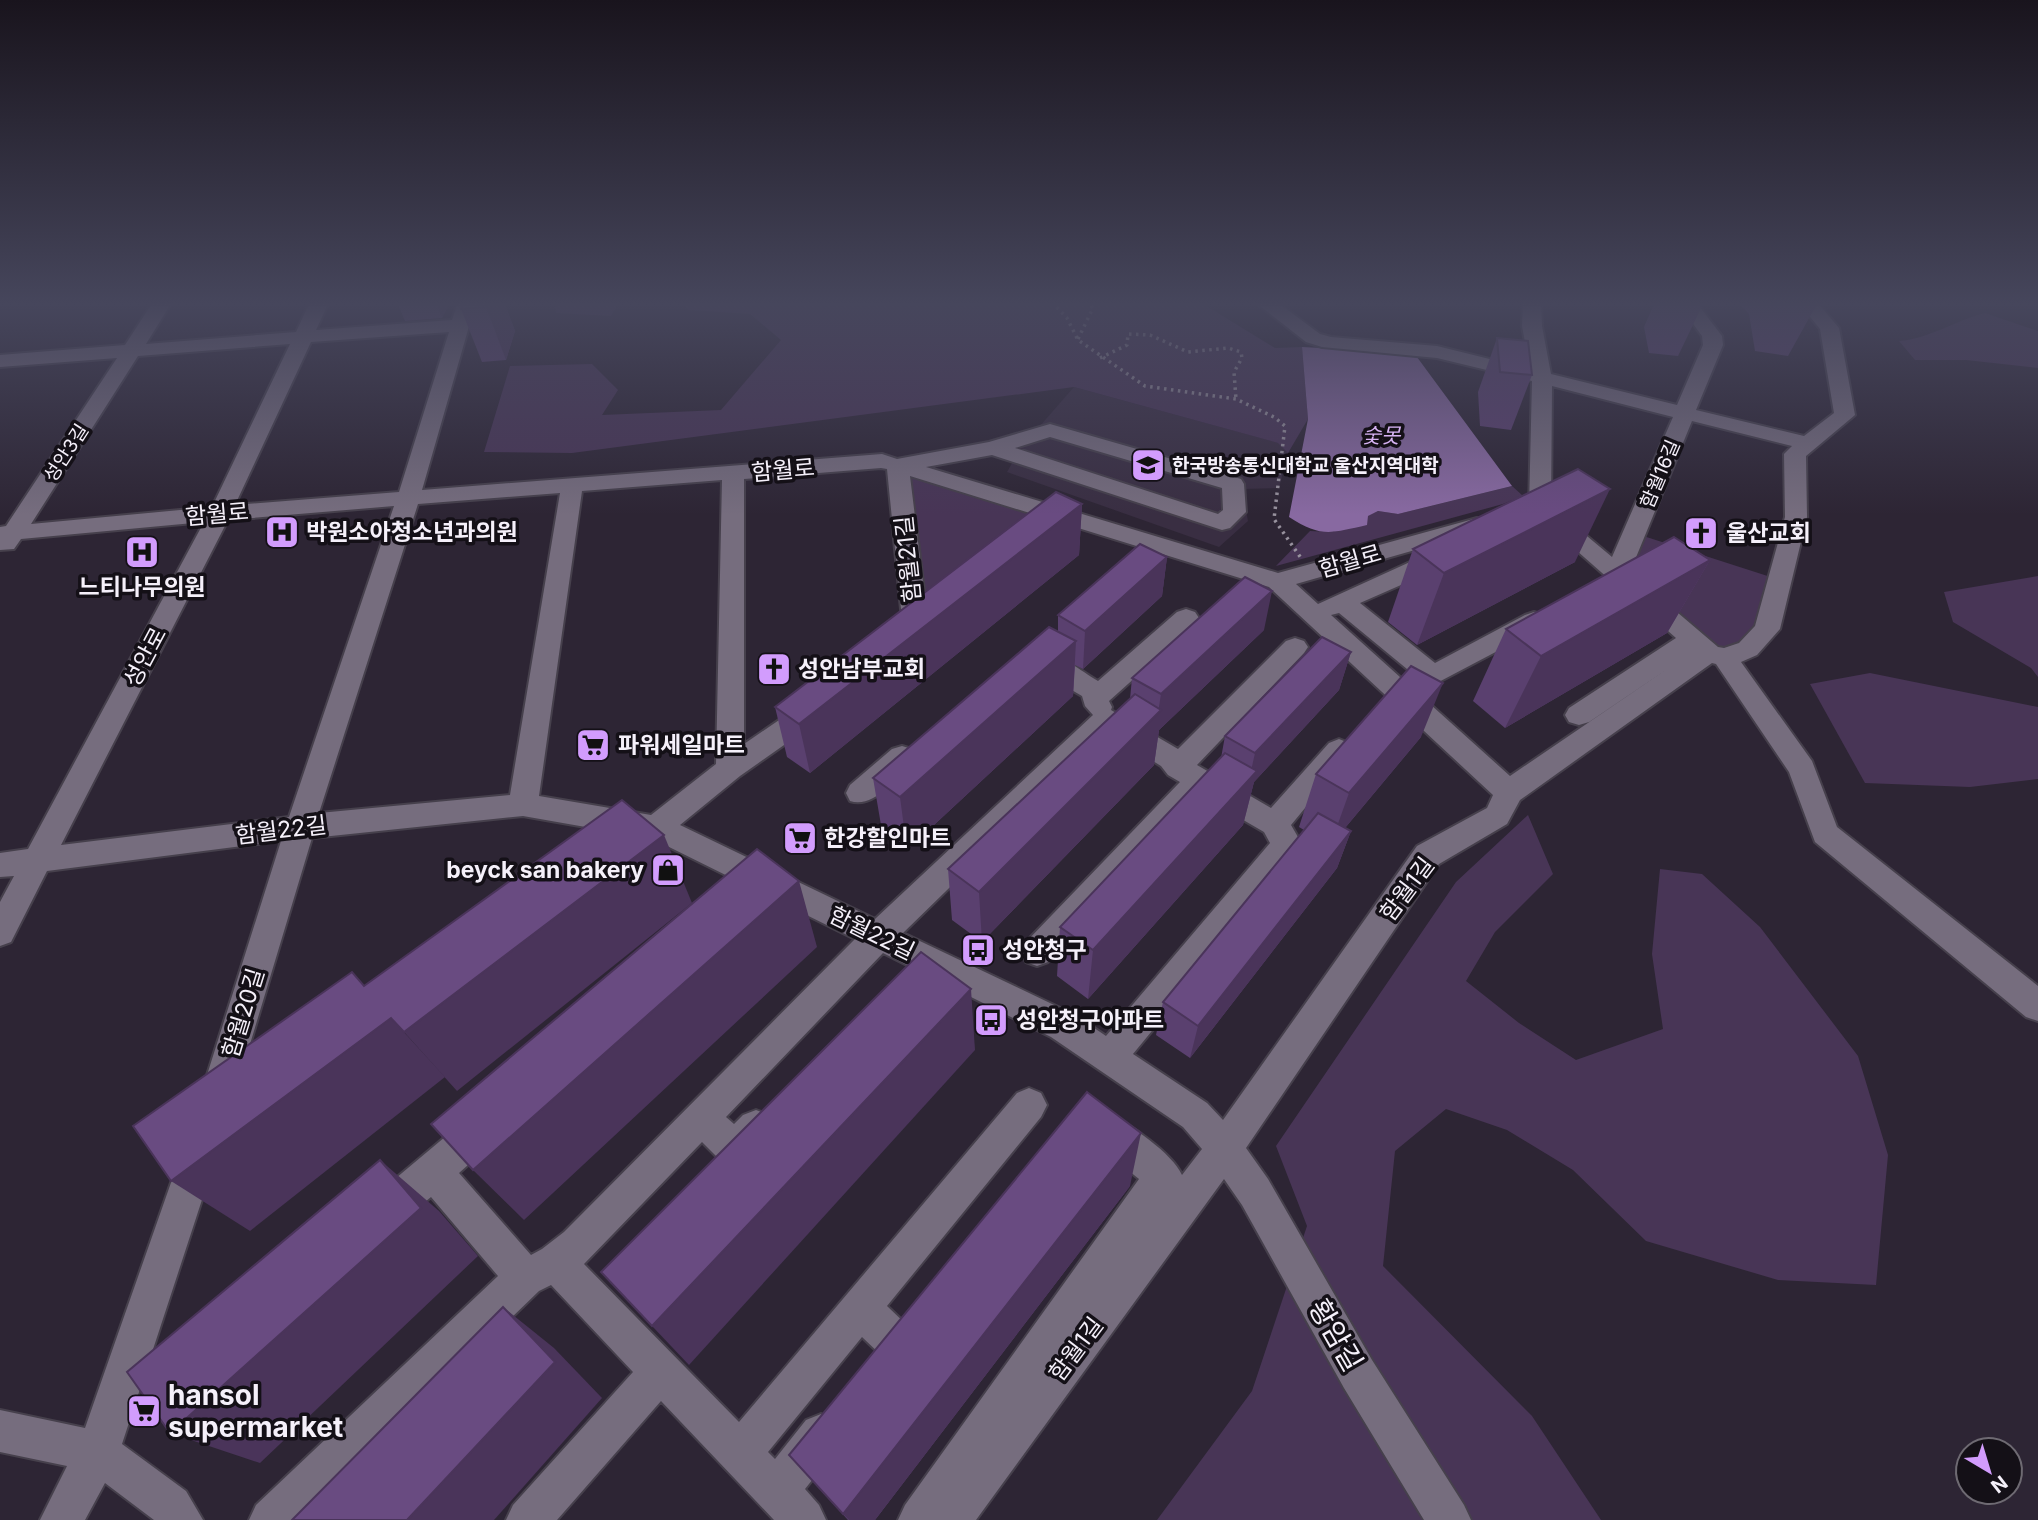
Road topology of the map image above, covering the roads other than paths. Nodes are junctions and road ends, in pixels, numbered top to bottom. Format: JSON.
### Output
{"nodes":[{"id":1,"x":118,"y":373,"type":"edge"},
{"id":2,"x":287,"y":373,"type":"edge"},
{"id":3,"x":445,"y":373,"type":"edge"},
{"id":4,"x":1525,"y":373,"type":"edge"},
{"id":5,"x":1541,"y":373,"type":"edge"},
{"id":6,"x":1702,"y":373,"type":"edge"},
{"id":7,"x":1837,"y":373,"type":"edge"},
{"id":8,"x":1542,"y":377,"type":"junction"},
{"id":9,"x":1686,"y":412,"type":"junction"},
{"id":10,"x":1805,"y":443,"type":"junction"},
{"id":11,"x":993,"y":448,"type":"junction"},
{"id":12,"x":898,"y":465,"type":"junction"},
{"id":13,"x":733,"y":474,"type":"junction"},
{"id":14,"x":572,"y":486,"type":"junction"},
{"id":15,"x":408,"y":499,"type":"junction"},
{"id":16,"x":1539,"y":508,"type":"junction"},
{"id":17,"x":220,"y":513,"type":"junction"},
{"id":18,"x":5,"y":540,"type":"edge"},
{"id":19,"x":1418,"y":568,"type":"dead end"},
{"id":20,"x":1618,"y":572,"type":"junction"},
{"id":21,"x":1278,"y":581,"type":"junction"},
{"id":22,"x":1342,"y":602,"type":"junction"},
{"id":23,"x":1552,"y":611,"type":"edge"},
{"id":24,"x":1314,"y":613,"type":"junction"},
{"id":25,"x":1186,"y":618,"type":"dead end"},
{"id":26,"x":1047,"y":634,"type":"edge"},
{"id":27,"x":1295,"y":647,"type":"dead end"},
{"id":28,"x":1709,"y":650,"type":"junction"},
{"id":29,"x":889,"y":658,"type":"edge"},
{"id":30,"x":832,"y":697,"type":"edge"},
{"id":31,"x":1103,"y":707,"type":"junction"},
{"id":32,"x":1579,"y":715,"type":"dead end"},
{"id":33,"x":1360,"y":727,"type":"edge"},
{"id":34,"x":923,"y":740,"type":"edge"},
{"id":35,"x":730,"y":768,"type":"junction"},
{"id":36,"x":1189,"y":773,"type":"junction"},
{"id":37,"x":1509,"y":792,"type":"junction"},
{"id":38,"x":860,"y":793,"type":"dead end"},
{"id":39,"x":523,"y":805,"type":"junction"},
{"id":40,"x":1274,"y":824,"type":"junction"},
{"id":41,"x":300,"y":827,"type":"junction"},
{"id":42,"x":658,"y":828,"type":"junction"},
{"id":43,"x":624,"y":851,"type":"edge"},
{"id":44,"x":39,"y":860,"type":"junction"},
{"id":45,"x":0,"y":865,"type":"edge"},
{"id":46,"x":0,"y":932,"type":"edge"},
{"id":47,"x":878,"y":936,"type":"junction"},
{"id":48,"x":1037,"y":952,"type":"dead end"},
{"id":49,"x":2038,"y":1006,"type":"edge"},
{"id":50,"x":1109,"y":1057,"type":"junction"},
{"id":51,"x":780,"y":1102,"type":"edge"},
{"id":52,"x":1029,"y":1105,"type":"dead end"},
{"id":53,"x":506,"y":1109,"type":"edge"},
{"id":54,"x":701,"y":1118,"type":"junction"},
{"id":55,"x":1072,"y":1121,"type":"edge"},
{"id":56,"x":1226,"y":1148,"type":"junction"},
{"id":57,"x":735,"y":1149,"type":"junction"},
{"id":58,"x":432,"y":1172,"type":"junction"},
{"id":59,"x":709,"y":1176,"type":"edge"},
{"id":60,"x":362,"y":1230,"type":"edge"},
{"id":61,"x":540,"y":1270,"type":"junction"},
{"id":62,"x":860,"y":1308,"type":"junction"},
{"id":63,"x":921,"y":1310,"type":"edge"},
{"id":64,"x":896,"y":1342,"type":"junction"},
{"id":65,"x":661,"y":1371,"type":"junction"},
{"id":66,"x":870,"y":1374,"type":"edge"},
{"id":67,"x":845,"y":1405,"type":"edge"},
{"id":68,"x":0,"y":1431,"type":"edge"},
{"id":69,"x":98,"y":1451,"type":"junction"},
{"id":70,"x":741,"y":1453,"type":"junction"},
{"id":71,"x":790,"y":1505,"type":"edge"},
{"id":72,"x":61,"y":1520,"type":"edge"},
{"id":73,"x":181,"y":1520,"type":"edge"},
{"id":74,"x":271,"y":1520,"type":"edge"},
{"id":75,"x":528,"y":1520,"type":"edge"},
{"id":76,"x":920,"y":1520,"type":"edge"},
{"id":77,"x":949,"y":1520,"type":"edge"},
{"id":78,"x":1449,"y":1520,"type":"edge"}],
"edges":[{"from":1,"to":18,"type":"street","name":"성안3길"},
{"from":2,"to":17,"type":"street","name":"성안로"},
{"from":3,"to":15,"type":"street","name":"함월20길"},
{"from":4,"to":8,"type":"street"},
{"from":5,"to":8,"type":"street"},
{"from":6,"to":9,"type":"street","name":"함월16길"},
{"from":7,"to":10,"type":"street"},
{"from":8,"to":9,"type":"street"},
{"from":8,"to":16,"type":"street"},
{"from":9,"to":10,"type":"street"},
{"from":9,"to":20,"type":"street","name":"함월16길"},
{"from":10,"to":28,"type":"street","name":"함월1길"},
{"from":11,"to":11,"type":"street"},
{"from":11,"to":12,"type":"street"},
{"from":12,"to":13,"type":"street","name":"함월로"},
{"from":12,"to":21,"type":"street","name":"함월로"},
{"from":12,"to":29,"type":"street","name":"함월21길"},
{"from":13,"to":14,"type":"street","name":"함월로"},
{"from":13,"to":35,"type":"street"},
{"from":14,"to":15,"type":"street","name":"함월로"},
{"from":14,"to":39,"type":"street"},
{"from":15,"to":17,"type":"street","name":"함월로"},
{"from":15,"to":41,"type":"street","name":"함월20길"},
{"from":16,"to":20,"type":"street"},
{"from":16,"to":21,"type":"street","name":"함월로"},
{"from":17,"to":18,"type":"street","name":"함월로"},
{"from":17,"to":44,"type":"street","name":"성안로"},
{"from":19,"to":22,"type":"street"},
{"from":20,"to":28,"type":"street"},
{"from":21,"to":24,"type":"street"},
{"from":22,"to":23,"type":"street"},
{"from":22,"to":24,"type":"street"},
{"from":24,"to":37,"type":"street"},
{"from":25,"to":31,"type":"street"},
{"from":26,"to":31,"type":"street"},
{"from":27,"to":36,"type":"street"},
{"from":28,"to":32,"type":"street"},
{"from":28,"to":37,"type":"street","name":"함월1길"},
{"from":28,"to":49,"type":"street"},
{"from":30,"to":35,"type":"street"},
{"from":31,"to":36,"type":"street"},
{"from":31,"to":47,"type":"street"},
{"from":33,"to":40,"type":"street"},
{"from":34,"to":38,"type":"street"},
{"from":35,"to":42,"type":"street"},
{"from":36,"to":40,"type":"street"},
{"from":36,"to":48,"type":"street"},
{"from":37,"to":56,"type":"street","name":"함월1길"},
{"from":39,"to":41,"type":"street","name":"함월22길"},
{"from":39,"to":42,"type":"street","name":"함월22길"},
{"from":40,"to":50,"type":"street"},
{"from":41,"to":44,"type":"street","name":"함월22길"},
{"from":41,"to":69,"type":"street","name":"함월20길"},
{"from":42,"to":43,"type":"street"},
{"from":42,"to":47,"type":"street","name":"함월22길"},
{"from":44,"to":45,"type":"street","name":"함월22길"},
{"from":44,"to":46,"type":"street","name":"성안로"},
{"from":47,"to":50,"type":"street","name":"함월22길"},
{"from":47,"to":54,"type":"street"},
{"from":50,"to":56,"type":"street","name":"함월22길"},
{"from":51,"to":57,"type":"street"},
{"from":52,"to":62,"type":"street"},
{"from":53,"to":58,"type":"street"},
{"from":54,"to":57,"type":"street"},
{"from":54,"to":61,"type":"street"},
{"from":55,"to":76,"type":"street"},
{"from":56,"to":77,"type":"street","name":"함월1길"},
{"from":56,"to":78,"type":"street","name":"황암길"},
{"from":57,"to":59,"type":"street"},
{"from":58,"to":60,"type":"street"},
{"from":58,"to":61,"type":"street"},
{"from":61,"to":65,"type":"street"},
{"from":61,"to":74,"type":"street"},
{"from":62,"to":64,"type":"street"},
{"from":62,"to":70,"type":"street"},
{"from":63,"to":64,"type":"street"},
{"from":64,"to":66,"type":"street"},
{"from":65,"to":70,"type":"street"},
{"from":65,"to":75,"type":"street"},
{"from":67,"to":71,"type":"street"},
{"from":68,"to":69,"type":"street"},
{"from":69,"to":72,"type":"street","name":"함월20길"},
{"from":69,"to":73,"type":"street"},
{"from":70,"to":71,"type":"street"}]}
